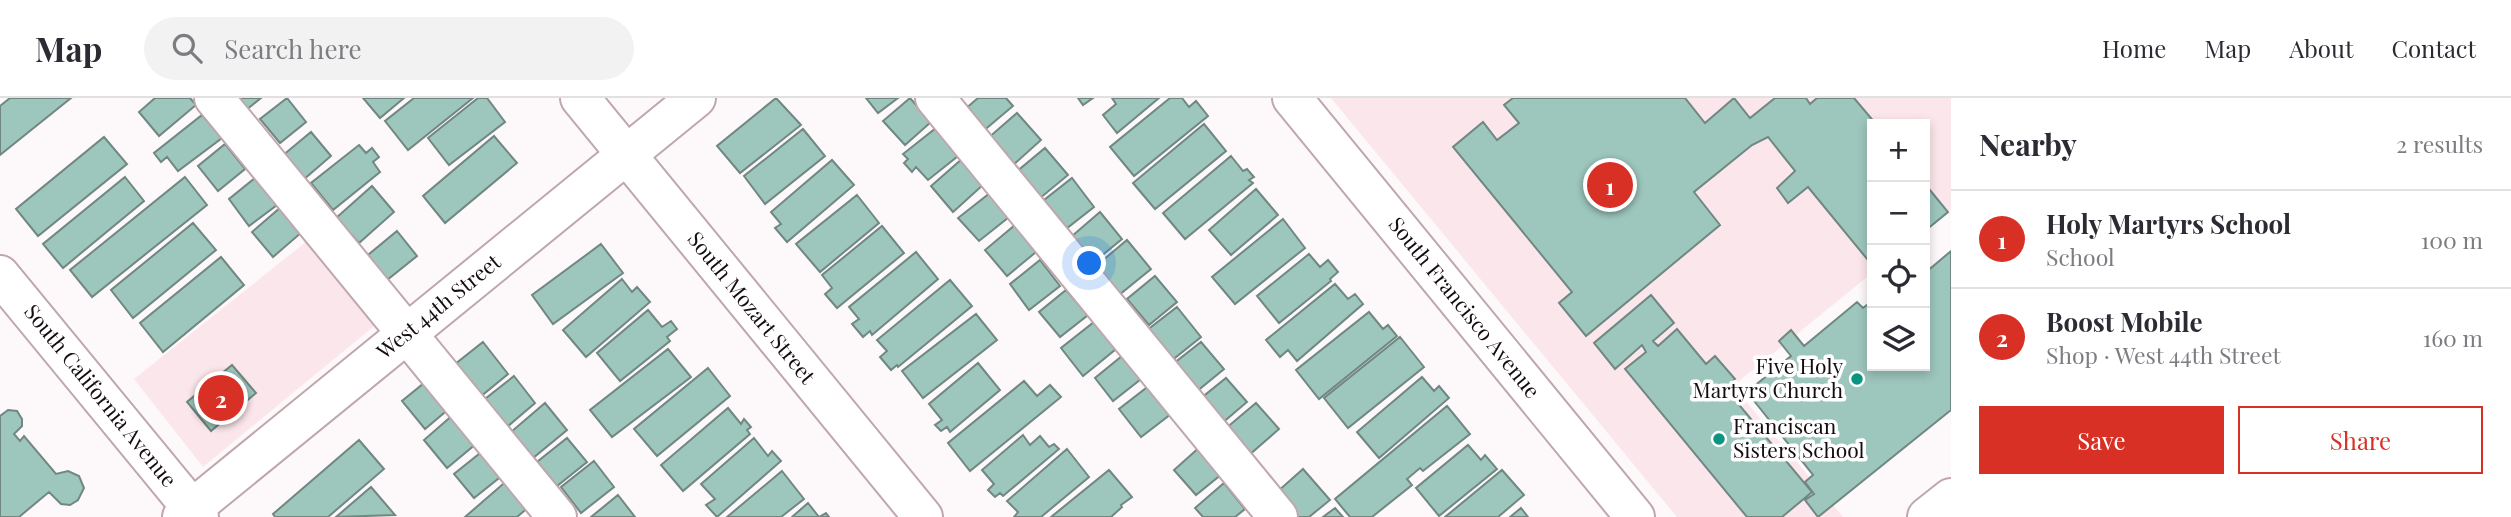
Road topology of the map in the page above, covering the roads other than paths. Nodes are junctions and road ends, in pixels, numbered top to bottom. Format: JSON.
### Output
{"nodes":[{"id":1,"x":215,"y":98,"type":"edge"},
{"id":2,"x":580,"y":98,"type":"edge"},
{"id":3,"x":696,"y":98,"type":"edge"},
{"id":4,"x":935,"y":98,"type":"edge"},
{"id":5,"x":1292,"y":98,"type":"edge"},
{"id":6,"x":626,"y":155,"type":"junction"},
{"id":7,"x":0,"y":275,"type":"edge"},
{"id":8,"x":407,"y":333,"type":"junction"},
{"id":9,"x":1951,"y":498,"type":"edge"},
{"id":10,"x":191,"y":514,"type":"edge"},
{"id":11,"x":557,"y":517,"type":"edge"},
{"id":12,"x":923,"y":517,"type":"edge"},
{"id":13,"x":1278,"y":517,"type":"edge"},
{"id":14,"x":1635,"y":517,"type":"edge"},
{"id":15,"x":1927,"y":517,"type":"edge"}],
"edges":[{"from":1,"to":8,"type":"street"},
{"from":2,"to":6,"type":"street","name":"South Mozart Street"},
{"from":3,"to":6,"type":"street","name":"West 44th Street"},
{"from":4,"to":13,"type":"street"},
{"from":5,"to":14,"type":"street","name":"South Francisco Avenue"},
{"from":6,"to":8,"type":"street","name":"West 44th Street"},
{"from":6,"to":12,"type":"street","name":"South Mozart Street"},
{"from":7,"to":10,"type":"street","name":"South California Avenue"},
{"from":8,"to":10,"type":"street","name":"West 44th Street"},
{"from":8,"to":11,"type":"street"},
{"from":9,"to":15,"type":"street"}]}
